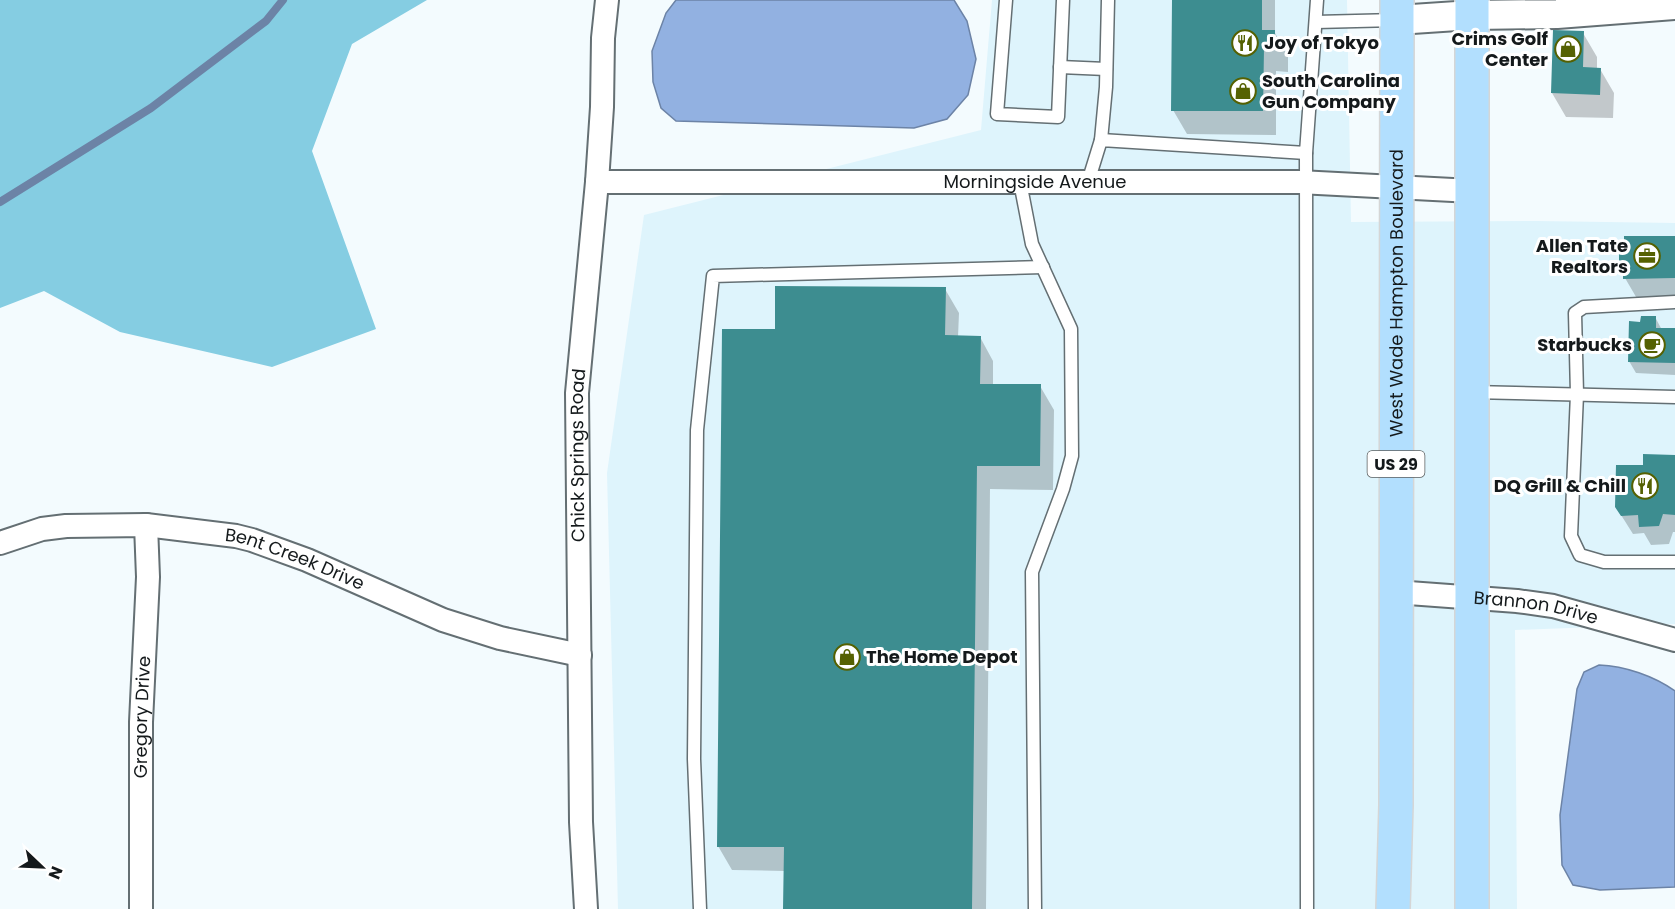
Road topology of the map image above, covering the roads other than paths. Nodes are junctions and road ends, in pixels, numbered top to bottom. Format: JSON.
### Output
{"nodes":[{"id":1,"x":607,"y":0,"type":"edge"},
{"id":2,"x":1006,"y":0,"type":"edge"},
{"id":3,"x":1063,"y":0,"type":"edge"},
{"id":4,"x":1108,"y":0,"type":"edge"},
{"id":5,"x":1317,"y":0,"type":"edge"},
{"id":6,"x":1605,"y":5,"type":"edge"},
{"id":7,"x":1675,"y":5,"type":"edge"},
{"id":8,"x":1472,"y":7,"type":"edge"},
{"id":9,"x":1397,"y":10,"type":"edge"},
{"id":10,"x":1316,"y":22,"type":"junction"},
{"id":11,"x":1060,"y":67,"type":"junction"},
{"id":12,"x":1106,"y":69,"type":"junction"},
{"id":13,"x":1101,"y":140,"type":"junction"},
{"id":14,"x":1306,"y":153,"type":"junction"},
{"id":15,"x":597,"y":182,"type":"junction"},
{"id":16,"x":1020,"y":182,"type":"junction"},
{"id":17,"x":1088,"y":182,"type":"junction"},
{"id":18,"x":1305,"y":182,"type":"junction"},
{"id":19,"x":1396,"y":187,"type":"junction"},
{"id":20,"x":1472,"y":191,"type":"junction"},
{"id":21,"x":1043,"y":267,"type":"junction"},
{"id":22,"x":1675,"y":302,"type":"edge"},
{"id":23,"x":1471,"y":392,"type":"junction"},
{"id":24,"x":1577,"y":394,"type":"junction"},
{"id":25,"x":1675,"y":397,"type":"edge"},
{"id":26,"x":146,"y":525,"type":"junction"},
{"id":27,"x":0,"y":543,"type":"edge"},
{"id":28,"x":1675,"y":562,"type":"edge"},
{"id":29,"x":1395,"y":592,"type":"junction"},
{"id":30,"x":1471,"y":598,"type":"junction"},
{"id":31,"x":1675,"y":640,"type":"edge"},
{"id":32,"x":580,"y":655,"type":"junction"},
{"id":33,"x":141,"y":909,"type":"edge"},
{"id":34,"x":586,"y":909,"type":"edge"},
{"id":35,"x":700,"y":909,"type":"edge"},
{"id":36,"x":1035,"y":909,"type":"edge"},
{"id":37,"x":1307,"y":909,"type":"edge"},
{"id":38,"x":1393,"y":909,"type":"edge"},
{"id":39,"x":1472,"y":909,"type":"edge"}],
"edges":[{"from":1,"to":15,"type":"street","name":"Chick Springs Road"},
{"from":2,"to":11,"type":"lane"},
{"from":3,"to":11,"type":"lane"},
{"from":4,"to":12,"type":"lane"},
{"from":5,"to":10,"type":"lane"},
{"from":6,"to":7,"type":"street"},
{"from":6,"to":8,"type":"street"},
{"from":8,"to":9,"type":"street"},
{"from":8,"to":20,"type":"main road"},
{"from":9,"to":10,"type":"lane"},
{"from":9,"to":19,"type":"main road","name":"West Wade Hampton Boulevard","number":"US 29"},
{"from":10,"to":14,"type":"lane"},
{"from":11,"to":12,"type":"lane"},
{"from":12,"to":13,"type":"lane"},
{"from":13,"to":14,"type":"lane"},
{"from":13,"to":17,"type":"lane"},
{"from":14,"to":18,"type":"lane"},
{"from":15,"to":16,"type":"street","name":"Morningside Avenue"},
{"from":15,"to":32,"type":"street","name":"Chick Springs Road"},
{"from":16,"to":17,"type":"street","name":"Morningside Avenue"},
{"from":16,"to":21,"type":"lane"},
{"from":17,"to":18,"type":"street","name":"Morningside Avenue"},
{"from":18,"to":19,"type":"street","name":"Morningside Avenue"},
{"from":18,"to":37,"type":"lane"},
{"from":19,"to":20,"type":"street","name":"Morningside Avenue"},
{"from":19,"to":29,"type":"main road","name":"West Wade Hampton Boulevard","number":"US 29"},
{"from":20,"to":23,"type":"main road"},
{"from":21,"to":35,"type":"lane"},
{"from":21,"to":36,"type":"lane"},
{"from":22,"to":24,"type":"lane"},
{"from":23,"to":24,"type":"lane"},
{"from":23,"to":30,"type":"main road"},
{"from":24,"to":25,"type":"lane"},
{"from":24,"to":28,"type":"lane"},
{"from":26,"to":27,"type":"street","name":"Bent Creek Drive"},
{"from":26,"to":32,"type":"street","name":"Bent Creek Drive"},
{"from":26,"to":33,"type":"street","name":"Gregory Drive"},
{"from":29,"to":30,"type":"street","name":"Brannon Drive"},
{"from":29,"to":38,"type":"main road","name":"West Wade Hampton Boulevard","number":"US 29"},
{"from":30,"to":31,"type":"street","name":"Brannon Drive"},
{"from":30,"to":39,"type":"main road"},
{"from":32,"to":34,"type":"street","name":"Chick Springs Road"}]}
